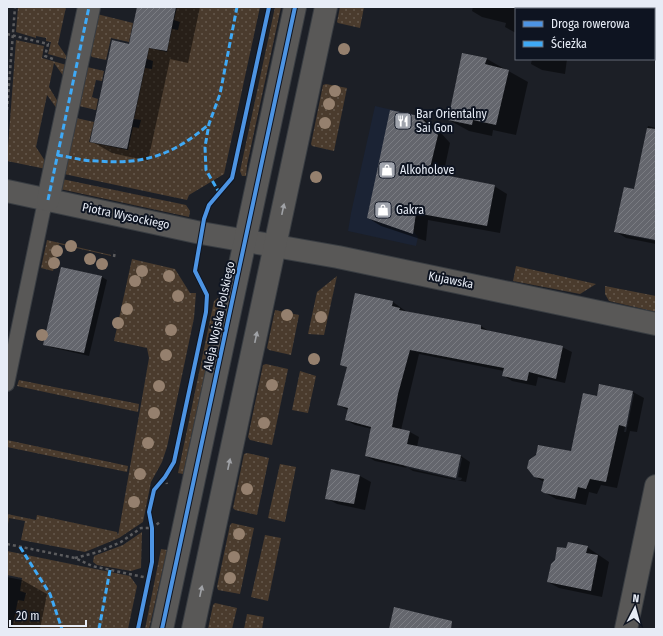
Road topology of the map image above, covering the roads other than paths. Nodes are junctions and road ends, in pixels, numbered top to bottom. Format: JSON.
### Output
{"nodes":[{"id":1,"x":89,"y":7,"type":"edge"},
{"id":2,"x":295,"y":7,"type":"edge"},
{"id":3,"x":326,"y":7,"type":"edge"},
{"id":4,"x":7,"y":191,"type":"edge"},
{"id":5,"x":48,"y":200,"type":"junction"},
{"id":6,"x":245,"y":241,"type":"junction"},
{"id":7,"x":275,"y":246,"type":"junction"},
{"id":8,"x":656,"y":324,"type":"edge"},
{"id":9,"x":7,"y":384,"type":"edge"},
{"id":10,"x":656,"y":486,"type":"edge"},
{"id":11,"x":162,"y":629,"type":"edge"},
{"id":12,"x":193,"y":629,"type":"edge"},
{"id":13,"x":626,"y":629,"type":"edge"}],
"edges":[{"from":1,"to":5,"type":"street"},
{"from":2,"to":6,"type":"street","name":"Aleja Wojska Polskiego"},
{"from":7,"to":3,"type":"street","one_way":true},
{"from":4,"to":5,"type":"street","name":"Piotra Wysockiego"},
{"from":5,"to":6,"type":"street","name":"Piotra Wysockiego"},
{"from":5,"to":9,"type":"lane"},
{"from":6,"to":7,"type":"street","name":"Kujawska"},
{"from":6,"to":11,"type":"street","name":"Aleja Wojska Polskiego"},
{"from":7,"to":8,"type":"street","name":"Kujawska"},
{"from":12,"to":7,"type":"street","one_way":true},
{"from":10,"to":13,"type":"street"}]}
